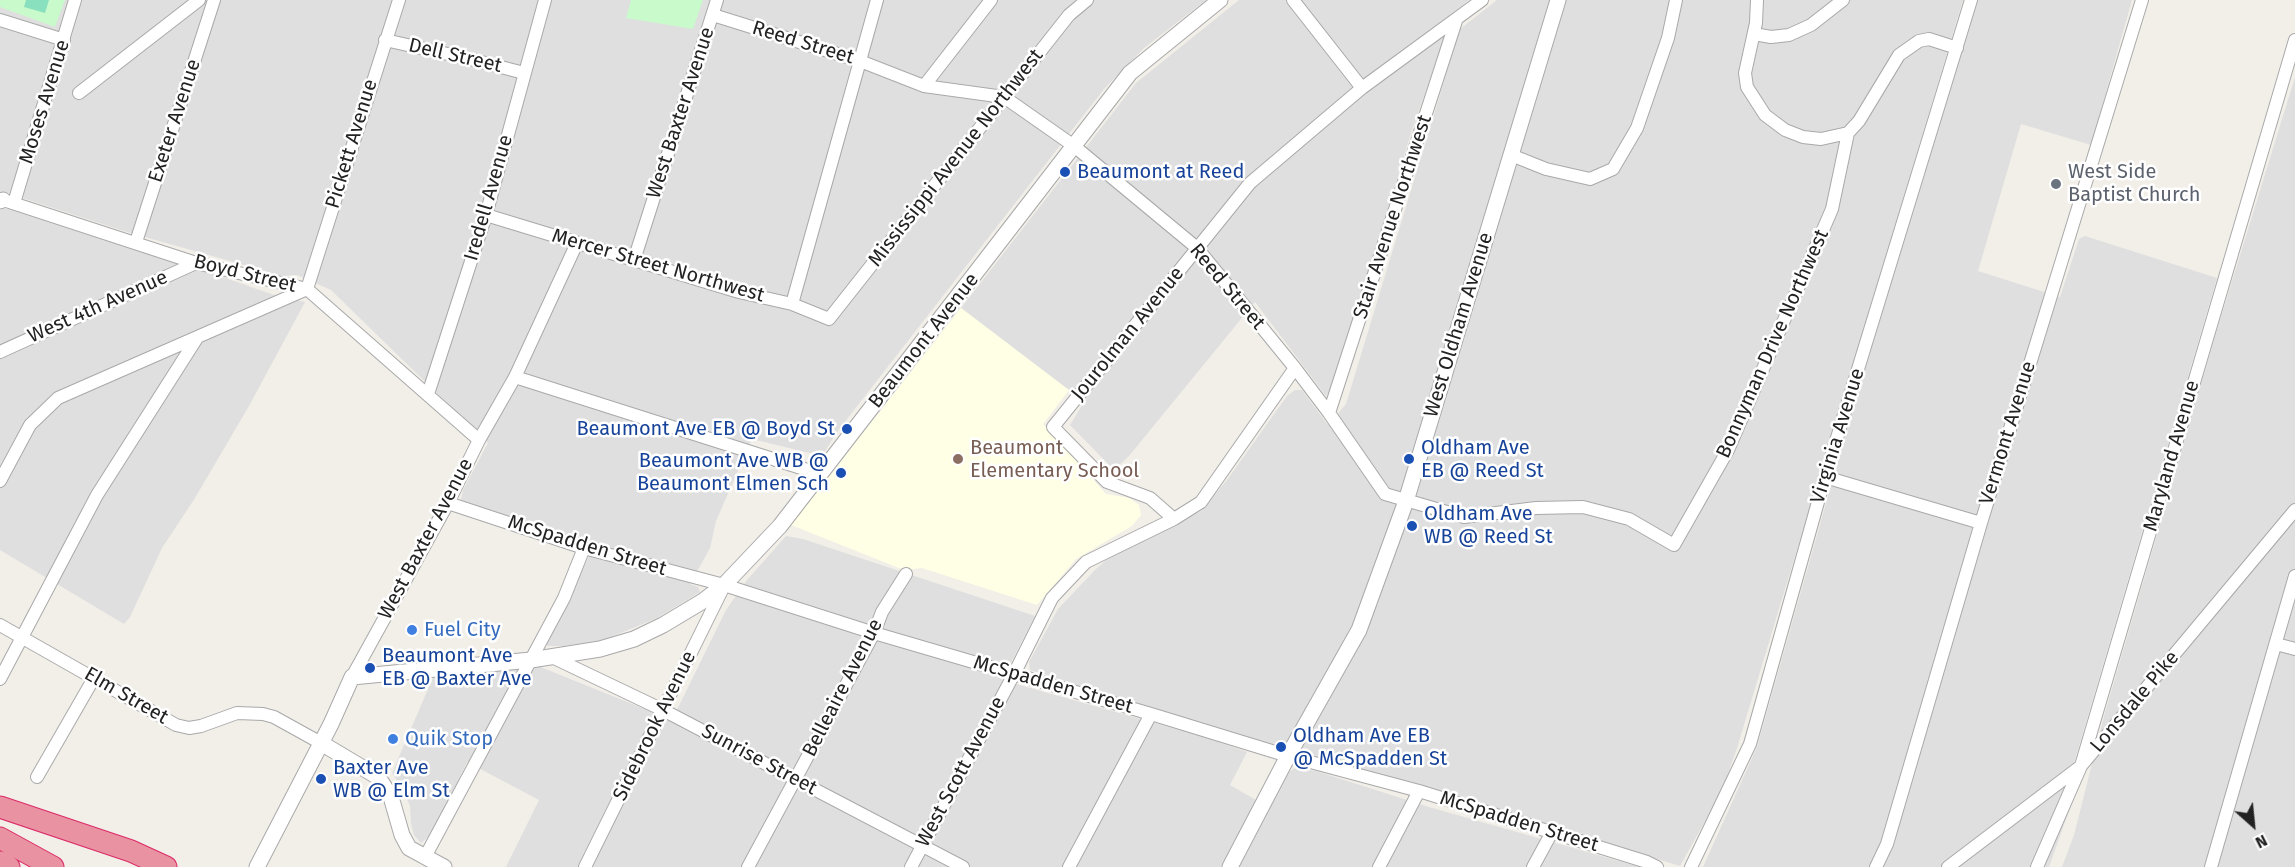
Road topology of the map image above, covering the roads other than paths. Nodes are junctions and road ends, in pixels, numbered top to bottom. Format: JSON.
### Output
{"nodes":[{"id":1,"x":75,"y":0,"type":"edge"},
{"id":2,"x":199,"y":0,"type":"edge"},
{"id":3,"x":214,"y":0,"type":"edge"},
{"id":4,"x":399,"y":0,"type":"edge"},
{"id":5,"x":545,"y":0,"type":"edge"},
{"id":6,"x":717,"y":0,"type":"edge"},
{"id":7,"x":877,"y":0,"type":"edge"},
{"id":8,"x":991,"y":0,"type":"edge"},
{"id":9,"x":1087,"y":0,"type":"edge"},
{"id":10,"x":1220,"y":0,"type":"edge"},
{"id":11,"x":1293,"y":0,"type":"edge"},
{"id":12,"x":1482,"y":0,"type":"edge"},
{"id":13,"x":1558,"y":0,"type":"edge"},
{"id":14,"x":1676,"y":0,"type":"edge"},
{"id":15,"x":1757,"y":0,"type":"edge"},
{"id":16,"x":1843,"y":0,"type":"edge"},
{"id":17,"x":1971,"y":0,"type":"edge"},
{"id":18,"x":2142,"y":0,"type":"edge"},
{"id":19,"x":713,"y":15,"type":"junction"},
{"id":20,"x":0,"y":20,"type":"edge"},
{"id":21,"x":1456,"y":21,"type":"junction"},
{"id":22,"x":1754,"y":34,"type":"junction"},
{"id":23,"x":64,"y":40,"type":"junction"},
{"id":24,"x":385,"y":40,"type":"junction"},
{"id":25,"x":2295,"y":40,"type":"edge"},
{"id":26,"x":1957,"y":48,"type":"junction"},
{"id":27,"x":860,"y":61,"type":"junction"},
{"id":28,"x":524,"y":74,"type":"junction"},
{"id":29,"x":924,"y":86,"type":"junction"},
{"id":30,"x":1362,"y":88,"type":"junction"},
{"id":31,"x":79,"y":93,"type":"dead end"},
{"id":32,"x":1004,"y":97,"type":"junction"},
{"id":33,"x":1848,"y":133,"type":"junction"},
{"id":34,"x":1074,"y":146,"type":"junction"},
{"id":35,"x":1511,"y":155,"type":"junction"},
{"id":36,"x":4,"y":201,"type":"edge"},
{"id":37,"x":486,"y":215,"type":"junction"},
{"id":38,"x":136,"y":242,"type":"junction"},
{"id":39,"x":577,"y":243,"type":"junction"},
{"id":40,"x":1197,"y":248,"type":"junction"},
{"id":41,"x":634,"y":260,"type":"junction"},
{"id":42,"x":196,"y":263,"type":"junction"},
{"id":43,"x":307,"y":289,"type":"junction"},
{"id":44,"x":792,"y":304,"type":"junction"},
{"id":45,"x":829,"y":319,"type":"joint"},
{"id":46,"x":198,"y":337,"type":"junction"},
{"id":47,"x":0,"y":352,"type":"edge"},
{"id":48,"x":1296,"y":368,"type":"junction"},
{"id":49,"x":515,"y":377,"type":"junction"},
{"id":50,"x":428,"y":394,"type":"junction"},
{"id":51,"x":1329,"y":412,"type":"junction"},
{"id":52,"x":478,"y":440,"type":"junction"},
{"id":53,"x":820,"y":474,"type":"junction"},
{"id":54,"x":1824,"y":477,"type":"junction"},
{"id":55,"x":0,"y":481,"type":"edge"},
{"id":56,"x":1406,"y":501,"type":"junction"},
{"id":57,"x":447,"y":503,"type":"junction"},
{"id":58,"x":2295,"y":510,"type":"edge"},
{"id":59,"x":1174,"y":519,"type":"junction"},
{"id":60,"x":1981,"y":523,"type":"junction"},
{"id":61,"x":1674,"y":545,"type":"joint"},
{"id":62,"x":584,"y":548,"type":"junction"},
{"id":63,"x":906,"y":574,"type":"dead end"},
{"id":64,"x":2295,"y":576,"type":"edge"},
{"id":65,"x":724,"y":585,"type":"junction"},
{"id":66,"x":0,"y":625,"type":"edge"},
{"id":67,"x":874,"y":633,"type":"junction"},
{"id":68,"x":24,"y":637,"type":"junction"},
{"id":69,"x":2276,"y":644,"type":"junction"},
{"id":70,"x":2295,"y":650,"type":"edge"},
{"id":71,"x":552,"y":657,"type":"junction"},
{"id":72,"x":531,"y":660,"type":"junction"},
{"id":73,"x":1014,"y":674,"type":"junction"},
{"id":74,"x":352,"y":677,"type":"junction"},
{"id":75,"x":94,"y":678,"type":"junction"},
{"id":76,"x":0,"y":679,"type":"edge"},
{"id":77,"x":663,"y":710,"type":"junction"},
{"id":78,"x":1151,"y":714,"type":"junction"},
{"id":79,"x":321,"y":743,"type":"junction"},
{"id":80,"x":1288,"y":756,"type":"junction"},
{"id":81,"x":2081,"y":766,"type":"junction"},
{"id":82,"x":37,"y":777,"type":"dead end"},
{"id":83,"x":795,"y":779,"type":"junction"},
{"id":84,"x":1419,"y":791,"type":"junction"},
{"id":85,"x":0,"y":807,"type":"edge"},
{"id":86,"x":1552,"y":832,"type":"junction"},
{"id":87,"x":0,"y":838,"type":"edge"},
{"id":88,"x":922,"y":846,"type":"junction"},
{"id":89,"x":425,"y":857,"type":"junction"},
{"id":90,"x":0,"y":862,"type":"edge"},
{"id":91,"x":9,"y":867,"type":"edge"},
{"id":92,"x":53,"y":867,"type":"edge"},
{"id":93,"x":166,"y":867,"type":"edge"},
{"id":94,"x":257,"y":867,"type":"edge"},
{"id":95,"x":444,"y":867,"type":"edge"},
{"id":96,"x":585,"y":867,"type":"edge"},
{"id":97,"x":748,"y":867,"type":"edge"},
{"id":98,"x":911,"y":867,"type":"edge"},
{"id":99,"x":963,"y":867,"type":"edge"},
{"id":100,"x":1068,"y":867,"type":"edge"},
{"id":101,"x":1230,"y":867,"type":"edge"},
{"id":102,"x":1379,"y":867,"type":"edge"},
{"id":103,"x":1533,"y":867,"type":"edge"},
{"id":104,"x":1657,"y":867,"type":"edge"},
{"id":105,"x":1691,"y":867,"type":"edge"},
{"id":106,"x":1876,"y":867,"type":"edge"},
{"id":107,"x":1948,"y":867,"type":"edge"},
{"id":108,"x":2037,"y":867,"type":"edge"},
{"id":109,"x":2211,"y":867,"type":"edge"}],
"edges":[{"from":1,"to":23,"type":"street","name":"Moses Avenue"},
{"from":2,"to":31,"type":"street"},
{"from":3,"to":38,"type":"street","name":"Exeter Avenue"},
{"from":4,"to":24,"type":"street","name":"Pickett Avenue"},
{"from":5,"to":28,"type":"street","name":"Iredell Avenue"},
{"from":6,"to":19,"type":"street","name":"West Baxter Avenue"},
{"from":7,"to":27,"type":"street"},
{"from":8,"to":29,"type":"street"},
{"from":9,"to":32,"type":"street","name":"Mississippi Avenue Northwest"},
{"from":10,"to":34,"type":"street","name":"Beaumont Avenue"},
{"from":11,"to":30,"type":"street"},
{"from":12,"to":21,"type":"street","name":"Jourolman Avenue"},
{"from":13,"to":35,"type":"street","name":"West Oldham Avenue"},
{"from":14,"to":35,"type":"street"},
{"from":15,"to":22,"type":"street"},
{"from":16,"to":22,"type":"street"},
{"from":17,"to":26,"type":"street","name":"Virginia Avenue"},
{"from":18,"to":60,"type":"street","name":"Vermont Avenue"},
{"from":19,"to":27,"type":"street","name":"Reed Street"},
{"from":19,"to":41,"type":"street","name":"West Baxter Avenue"},
{"from":20,"to":23,"type":"street"},
{"from":21,"to":30,"type":"street","name":"Jourolman Avenue"},
{"from":21,"to":51,"type":"street","name":"Stair Avenue Northwest"},
{"from":22,"to":33,"type":"street"},
{"from":23,"to":36,"type":"street","name":"Moses Avenue"},
{"from":24,"to":28,"type":"street","name":"Dell Street"},
{"from":24,"to":43,"type":"street","name":"Pickett Avenue"},
{"from":25,"to":81,"type":"street","name":"Maryland Avenue"},
{"from":26,"to":33,"type":"street"},
{"from":26,"to":54,"type":"street","name":"Virginia Avenue"},
{"from":27,"to":29,"type":"street","name":"Reed Street"},
{"from":27,"to":44,"type":"street"},
{"from":28,"to":37,"type":"street","name":"Iredell Avenue"},
{"from":29,"to":32,"type":"street","name":"Reed Street"},
{"from":30,"to":40,"type":"street","name":"Jourolman Avenue"},
{"from":32,"to":34,"type":"street","name":"Reed Street"},
{"from":32,"to":45,"type":"street","name":"Mississippi Avenue Northwest"},
{"from":33,"to":61,"type":"street","name":"Bonnyman Drive Northwest"},
{"from":34,"to":40,"type":"street","name":"Reed Street"},
{"from":34,"to":53,"type":"street","name":"Beaumont Avenue"},
{"from":35,"to":56,"type":"street","name":"West Oldham Avenue"},
{"from":36,"to":38,"type":"street","name":"Boyd Street"},
{"from":37,"to":39,"type":"street","name":"Mercer Street Northwest"},
{"from":37,"to":50,"type":"street","name":"Iredell Avenue"},
{"from":38,"to":42,"type":"street","name":"Boyd Street"},
{"from":39,"to":41,"type":"street","name":"Mercer Street Northwest"},
{"from":39,"to":49,"type":"street","name":"West Baxter Avenue"},
{"from":40,"to":48,"type":"street","name":"Reed Street"},
{"from":40,"to":59,"type":"street","name":"Jourolman Avenue"},
{"from":41,"to":44,"type":"street","name":"Mercer Street Northwest"},
{"from":42,"to":43,"type":"street","name":"Boyd Street"},
{"from":42,"to":47,"type":"street","name":"West 4th Avenue"},
{"from":43,"to":46,"type":"street"},
{"from":43,"to":50,"type":"street","name":"Boyd Street"},
{"from":44,"to":45,"type":"street","name":"Mercer Street Northwest"},
{"from":46,"to":55,"type":"street"},
{"from":46,"to":68,"type":"street"},
{"from":48,"to":51,"type":"street","name":"Reed Street"},
{"from":48,"to":59,"type":"street","name":"West Scott Avenue"},
{"from":49,"to":52,"type":"street","name":"West Baxter Avenue"},
{"from":49,"to":53,"type":"street"},
{"from":50,"to":52,"type":"street","name":"Boyd Street"},
{"from":51,"to":56,"type":"street","name":"Reed Street"},
{"from":52,"to":57,"type":"street","name":"West Baxter Avenue"},
{"from":53,"to":65,"type":"street","name":"Beaumont Avenue"},
{"from":54,"to":60,"type":"street"},
{"from":54,"to":105,"type":"street","name":"Virginia Avenue"},
{"from":56,"to":61,"type":"street","name":"Reed Street"},
{"from":56,"to":80,"type":"street","name":"West Oldham Avenue"},
{"from":57,"to":62,"type":"street","name":"McSpadden Street"},
{"from":57,"to":74,"type":"street","name":"West Baxter Avenue"},
{"from":58,"to":81,"type":"street","name":"Lonsdale Pike"},
{"from":59,"to":73,"type":"street","name":"West Scott Avenue"},
{"from":60,"to":106,"type":"street","name":"Vermont Avenue"},
{"from":62,"to":65,"type":"street","name":"McSpadden Street"},
{"from":62,"to":72,"type":"street"},
{"from":63,"to":67,"type":"street","name":"Belleaire Avenue"},
{"from":64,"to":69,"type":"street"},
{"from":65,"to":67,"type":"street","name":"McSpadden Street"},
{"from":65,"to":71,"type":"street","name":"Beaumont Avenue"},
{"from":65,"to":77,"type":"street","name":"Sidebrook Avenue"},
{"from":66,"to":68,"type":"street","name":"Elm Street"},
{"from":67,"to":73,"type":"street","name":"McSpadden Street"},
{"from":67,"to":83,"type":"street","name":"Belleaire Avenue"},
{"from":68,"to":75,"type":"street","name":"Elm Street"},
{"from":68,"to":76,"type":"street"},
{"from":69,"to":70,"type":"street"},
{"from":69,"to":109,"type":"street"},
{"from":71,"to":72,"type":"street","name":"Beaumont Avenue"},
{"from":71,"to":77,"type":"street","name":"Sunrise Street"},
{"from":72,"to":74,"type":"street","name":"Beaumont Avenue"},
{"from":72,"to":89,"type":"street"},
{"from":73,"to":78,"type":"street","name":"McSpadden Street"},
{"from":73,"to":88,"type":"street","name":"West Scott Avenue"},
{"from":74,"to":79,"type":"street","name":"West Baxter Avenue"},
{"from":75,"to":79,"type":"street","name":"Elm Street"},
{"from":75,"to":82,"type":"street"},
{"from":77,"to":83,"type":"street","name":"Sunrise Street"},
{"from":77,"to":96,"type":"street","name":"Sidebrook Avenue"},
{"from":78,"to":80,"type":"street","name":"McSpadden Street"},
{"from":78,"to":100,"type":"street"},
{"from":79,"to":89,"type":"street","name":"Elm Street"},
{"from":79,"to":94,"type":"street","name":"West Baxter Avenue"},
{"from":80,"to":84,"type":"street","name":"McSpadden Street"},
{"from":80,"to":101,"type":"street","name":"West Oldham Avenue"},
{"from":81,"to":107,"type":"street","name":"Lonsdale Pike"},
{"from":81,"to":108,"type":"street","name":"Maryland Avenue"},
{"from":83,"to":88,"type":"street","name":"Sunrise Street"},
{"from":83,"to":97,"type":"street","name":"Belleaire Avenue"},
{"from":84,"to":86,"type":"street","name":"McSpadden Street"},
{"from":84,"to":102,"type":"street"},
{"from":85,"to":93,"type":"highway"},
{"from":86,"to":103,"type":"street"},
{"from":86,"to":104,"type":"street","name":"McSpadden Street"},
{"from":87,"to":92,"type":"highway"},
{"from":88,"to":98,"type":"street","name":"West Scott Avenue"},
{"from":88,"to":99,"type":"street","name":"Sunrise Street"},
{"from":89,"to":95,"type":"street","name":"Elm Street"},
{"from":90,"to":91,"type":"highway"}]}
